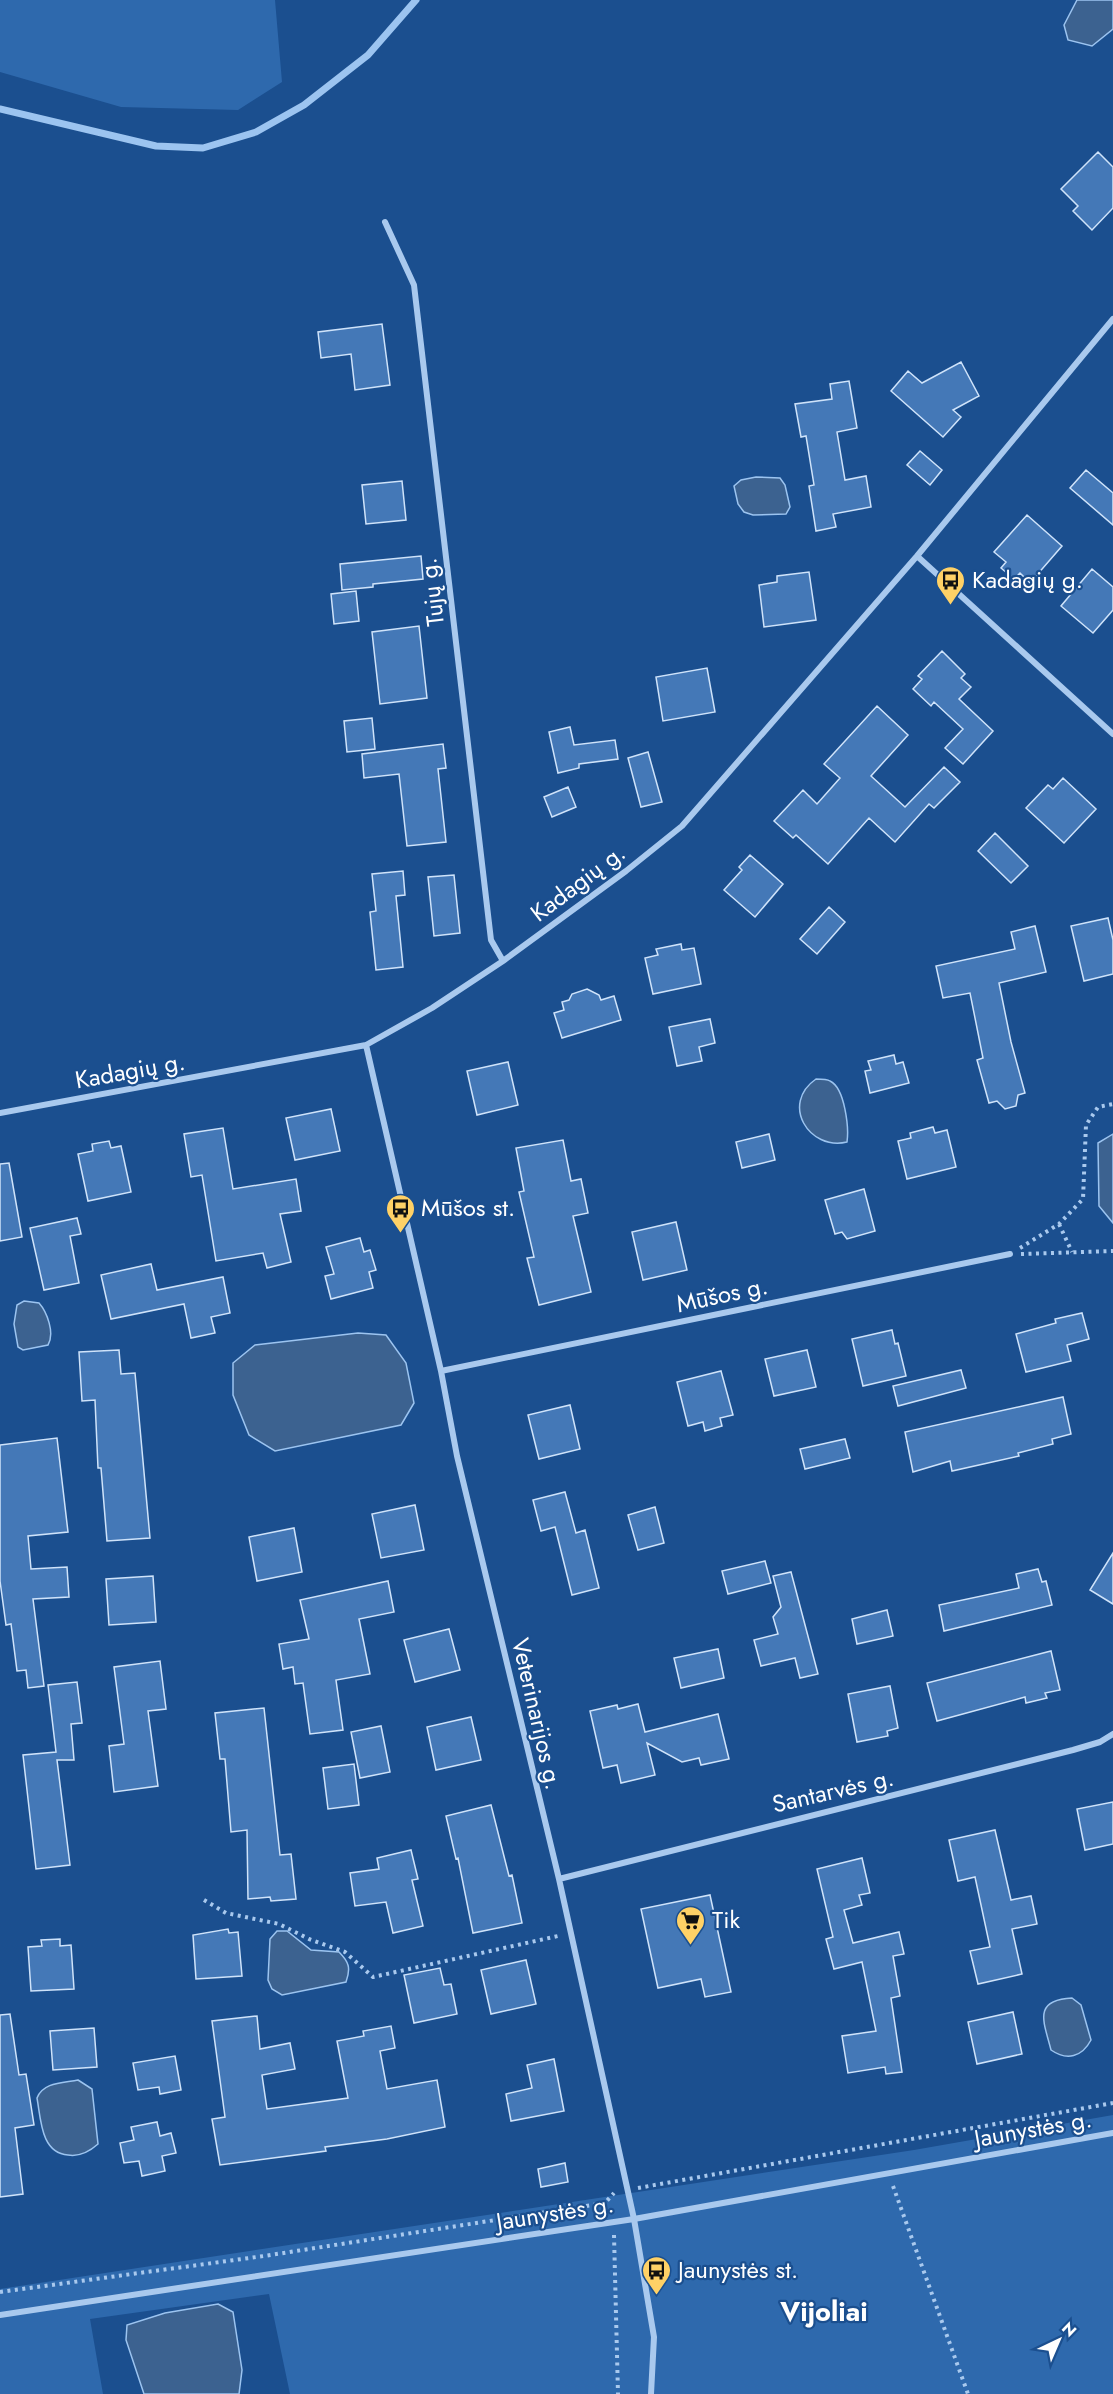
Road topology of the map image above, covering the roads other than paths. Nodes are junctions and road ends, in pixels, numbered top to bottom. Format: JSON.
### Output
{"nodes":[{"id":1,"x":385,"y":222,"type":"dead end"},
{"id":2,"x":1113,"y":319,"type":"edge"},
{"id":3,"x":916,"y":556,"type":"junction"},
{"id":4,"x":1113,"y":734,"type":"edge"},
{"id":5,"x":503,"y":961,"type":"junction"},
{"id":6,"x":366,"y":1045,"type":"junction"},
{"id":7,"x":0,"y":1113,"type":"edge"},
{"id":8,"x":1010,"y":1254,"type":"road end"},
{"id":9,"x":441,"y":1371,"type":"junction"},
{"id":10,"x":1113,"y":1734,"type":"edge"},
{"id":11,"x":559,"y":1879,"type":"junction"},
{"id":12,"x":1113,"y":2133,"type":"edge"},
{"id":13,"x":634,"y":2219,"type":"junction"},
{"id":14,"x":0,"y":2315,"type":"edge"},
{"id":15,"x":651,"y":2394,"type":"edge"}],
"edges":[{"from":1,"to":5,"type":"street","name":"Tujų g."},
{"from":2,"to":3,"type":"street","name":"Kadagių g."},
{"from":3,"to":4,"type":"street"},
{"from":3,"to":5,"type":"street","name":"Kadagių g."},
{"from":5,"to":6,"type":"street","name":"Kadagių g."},
{"from":6,"to":7,"type":"street","name":"Kadagių g."},
{"from":6,"to":9,"type":"street","name":"Veterinarijos g."},
{"from":8,"to":9,"type":"street","name":"Mūšos g."},
{"from":9,"to":11,"type":"street","name":"Veterinarijos g."},
{"from":10,"to":11,"type":"street","name":"Santarvės g."},
{"from":11,"to":13,"type":"street","name":"Veterinarijos g."},
{"from":12,"to":13,"type":"street","name":"Jaunystės g."},
{"from":13,"to":14,"type":"street","name":"Jaunystės g."},
{"from":13,"to":15,"type":"street","name":"Veterinarijos g."}]}
